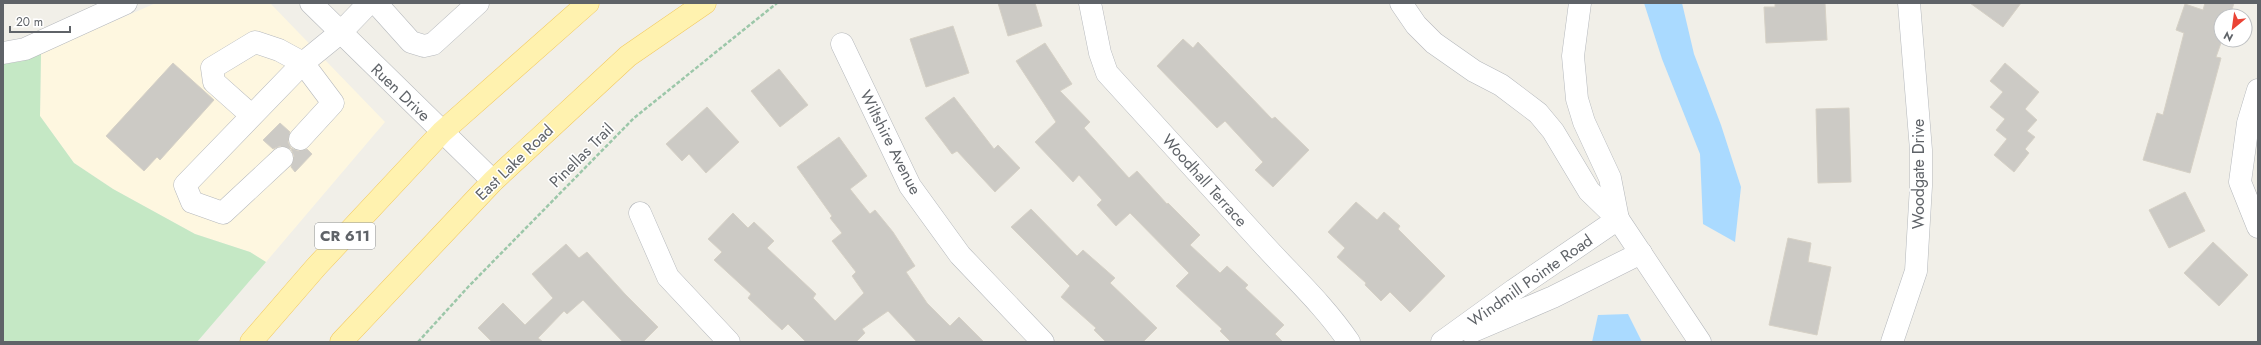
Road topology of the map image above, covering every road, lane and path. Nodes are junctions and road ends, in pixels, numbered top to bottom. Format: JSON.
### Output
{"nodes":[{"id":1,"x":126,"y":3,"type":"edge"},
{"id":2,"x":311,"y":3,"type":"edge"},
{"id":3,"x":369,"y":3,"type":"edge"},
{"id":4,"x":376,"y":3,"type":"edge"},
{"id":5,"x":478,"y":3,"type":"edge"},
{"id":6,"x":588,"y":3,"type":"edge"},
{"id":7,"x":705,"y":3,"type":"edge"},
{"id":8,"x":777,"y":3,"type":"edge"},
{"id":9,"x":1090,"y":3,"type":"edge"},
{"id":10,"x":1401,"y":3,"type":"edge"},
{"id":11,"x":1580,"y":3,"type":"edge"},
{"id":12,"x":1909,"y":3,"type":"edge"},
{"id":13,"x":341,"y":32,"type":"junction"},
{"id":14,"x":842,"y":44,"type":"dead end"},
{"id":15,"x":3,"y":53,"type":"edge"},
{"id":16,"x":303,"y":63,"type":"junction"},
{"id":17,"x":2258,"y":90,"type":"edge"},
{"id":18,"x":251,"y":115,"type":"junction"},
{"id":19,"x":442,"y":132,"type":"junction"},
{"id":20,"x":300,"y":140,"type":"dead end"},
{"id":21,"x":282,"y":158,"type":"dead end"},
{"id":22,"x":493,"y":181,"type":"junction"},
{"id":23,"x":640,"y":213,"type":"dead end"},
{"id":24,"x":1618,"y":219,"type":"junction"},
{"id":25,"x":2258,"y":227,"type":"edge"},
{"id":26,"x":1640,"y":254,"type":"junction"},
{"id":27,"x":251,"y":342,"type":"edge"},
{"id":28,"x":341,"y":342,"type":"edge"},
{"id":29,"x":418,"y":342,"type":"edge"},
{"id":30,"x":729,"y":342,"type":"edge"},
{"id":31,"x":1042,"y":342,"type":"edge"},
{"id":32,"x":1349,"y":342,"type":"edge"},
{"id":33,"x":1442,"y":342,"type":"edge"},
{"id":34,"x":1448,"y":342,"type":"edge"},
{"id":35,"x":1700,"y":342,"type":"edge"},
{"id":36,"x":1892,"y":342,"type":"edge"}],
"edges":[{"from":1,"to":15,"type":"street"},
{"from":2,"to":13,"type":"street","name":"Ruen Drive"},
{"from":3,"to":13,"type":"street"},
{"from":4,"to":5,"type":"street"},
{"from":6,"to":19,"type":"main road","number":"CR 611"},
{"from":7,"to":22,"type":"main road","name":"East Lake Road"},
{"from":8,"to":29,"type":"path","name":"Pinellas Trail"},
{"from":9,"to":32,"type":"street","name":"Woodhall Terrace"},
{"from":10,"to":24,"type":"street"},
{"from":11,"to":24,"type":"street"},
{"from":12,"to":36,"type":"street","name":"Woodgate Drive"},
{"from":13,"to":16,"type":"street"},
{"from":13,"to":19,"type":"street","name":"Ruen Drive"},
{"from":14,"to":31,"type":"street","name":"Wiltshire Avenue"},
{"from":16,"to":18,"type":"street"},
{"from":16,"to":18,"type":"street"},
{"from":16,"to":20,"type":"street"},
{"from":17,"to":25,"type":"street"},
{"from":18,"to":21,"type":"street"},
{"from":19,"to":22,"type":"street","name":"Ruen Drive"},
{"from":19,"to":27,"type":"main road","number":"CR 611"},
{"from":22,"to":28,"type":"main road","name":"East Lake Road"},
{"from":23,"to":30,"type":"street"},
{"from":24,"to":26,"type":"street"},
{"from":24,"to":33,"type":"street","name":"Windmill Pointe Road"},
{"from":26,"to":34,"type":"street","name":"Windmill Pointe Road"},
{"from":26,"to":35,"type":"street"}]}
